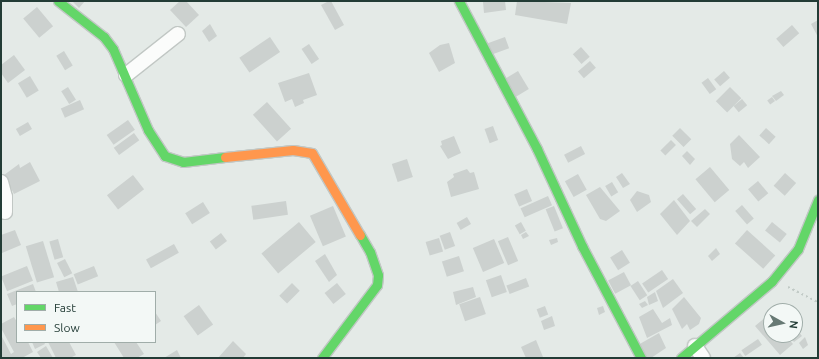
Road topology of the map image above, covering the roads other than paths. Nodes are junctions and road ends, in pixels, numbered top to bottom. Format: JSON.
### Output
{"nodes":[{"id":1,"x":58,"y":1,"type":"edge"},
{"id":2,"x":458,"y":1,"type":"edge"},
{"id":3,"x":178,"y":34,"type":"dead end"},
{"id":4,"x":126,"y":75,"type":"junction"},
{"id":5,"x":1,"y":182,"type":"edge"},
{"id":6,"x":818,"y":200,"type":"edge"},
{"id":7,"x":5,"y":212,"type":"dead end"},
{"id":8,"x":699,"y":352,"type":"edge"},
{"id":9,"x":322,"y":358,"type":"edge"},
{"id":10,"x":641,"y":358,"type":"edge"},
{"id":11,"x":681,"y":358,"type":"edge"}],
"edges":[{"from":1,"to":4,"type":"street"},
{"from":2,"to":10,"type":"street"},
{"from":3,"to":4,"type":"street"},
{"from":4,"to":9,"type":"street"},
{"from":5,"to":7,"type":"street"},
{"from":6,"to":8,"type":"street"},
{"from":8,"to":11,"type":"street"}]}
